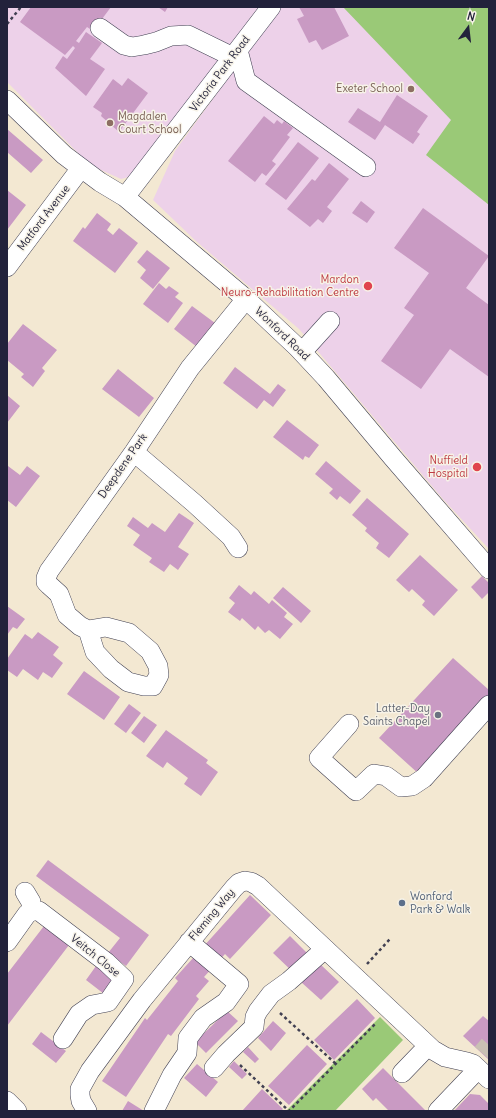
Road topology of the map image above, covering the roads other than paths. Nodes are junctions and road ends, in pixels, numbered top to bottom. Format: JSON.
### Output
{"nodes":[{"id":1,"x":271,"y":7,"type":"edge"},
{"id":2,"x":100,"y":28,"type":"dead end"},
{"id":3,"x":236,"y":53,"type":"junction"},
{"id":4,"x":7,"y":100,"type":"edge"},
{"id":5,"x":366,"y":167,"type":"dead end"},
{"id":6,"x":81,"y":168,"type":"junction"},
{"id":7,"x":125,"y":197,"type":"junction"},
{"id":8,"x":7,"y":267,"type":"edge"},
{"id":9,"x":246,"y":299,"type":"junction"},
{"id":10,"x":330,"y":321,"type":"dead end"},
{"id":11,"x":302,"y":352,"type":"junction"},
{"id":12,"x":134,"y":452,"type":"junction"},
{"id":13,"x":238,"y":548,"type":"dead end"},
{"id":14,"x":489,"y":569,"type":"edge"},
{"id":15,"x":88,"y":630,"type":"dead end"},
{"id":16,"x":489,"y":705,"type":"edge"},
{"id":17,"x":349,"y":724,"type":"dead end"},
{"id":18,"x":25,"y":892,"type":"dead end"},
{"id":19,"x":32,"y":911,"type":"junction"},
{"id":20,"x":7,"y":942,"type":"edge"},
{"id":21,"x":189,"y":942,"type":"junction"},
{"id":22,"x":325,"y":949,"type":"junction"},
{"id":23,"x":63,"y":1039,"type":"dead end"},
{"id":24,"x":428,"y":1046,"type":"junction"},
{"id":25,"x":480,"y":1066,"type":"edge"},
{"id":26,"x":214,"y":1068,"type":"dead end"},
{"id":27,"x":402,"y":1073,"type":"dead end"},
{"id":28,"x":7,"y":1101,"type":"edge"},
{"id":29,"x":17,"y":1111,"type":"edge"},
{"id":30,"x":87,"y":1111,"type":"edge"},
{"id":31,"x":154,"y":1111,"type":"edge"},
{"id":32,"x":438,"y":1111,"type":"edge"}],
"edges":[{"from":1,"to":3,"type":"street","name":"Victoria Park Road"},
{"from":2,"to":3,"type":"street"},
{"from":3,"to":5,"type":"street"},
{"from":3,"to":7,"type":"street","name":"Victoria Park Road"},
{"from":4,"to":6,"type":"street","name":"Wonford Road"},
{"from":6,"to":7,"type":"street","name":"Wonford Road"},
{"from":6,"to":8,"type":"street","name":"Matford Avenue"},
{"from":7,"to":9,"type":"street","name":"Wonford Road"},
{"from":9,"to":11,"type":"street","name":"Wonford Road"},
{"from":9,"to":12,"type":"street","name":"Deepdene Park"},
{"from":10,"to":11,"type":"street"},
{"from":11,"to":14,"type":"street","name":"Wonford Road"},
{"from":12,"to":13,"type":"street"},
{"from":12,"to":15,"type":"street","name":"Deepdene Park"},
{"from":16,"to":17,"type":"street"},
{"from":18,"to":19,"type":"street"},
{"from":19,"to":20,"type":"street"},
{"from":19,"to":23,"type":"street","name":"Veitch Close"},
{"from":21,"to":22,"type":"street","name":"Fleming Way"},
{"from":21,"to":30,"type":"street","name":"Fleming Way"},
{"from":21,"to":31,"type":"street"},
{"from":22,"to":24,"type":"street","name":"Fleming Way"},
{"from":22,"to":26,"type":"street"},
{"from":24,"to":25,"type":"street","name":"Fleming Way"},
{"from":24,"to":27,"type":"street"},
{"from":25,"to":32,"type":"street"},
{"from":28,"to":29,"type":"street"}]}
